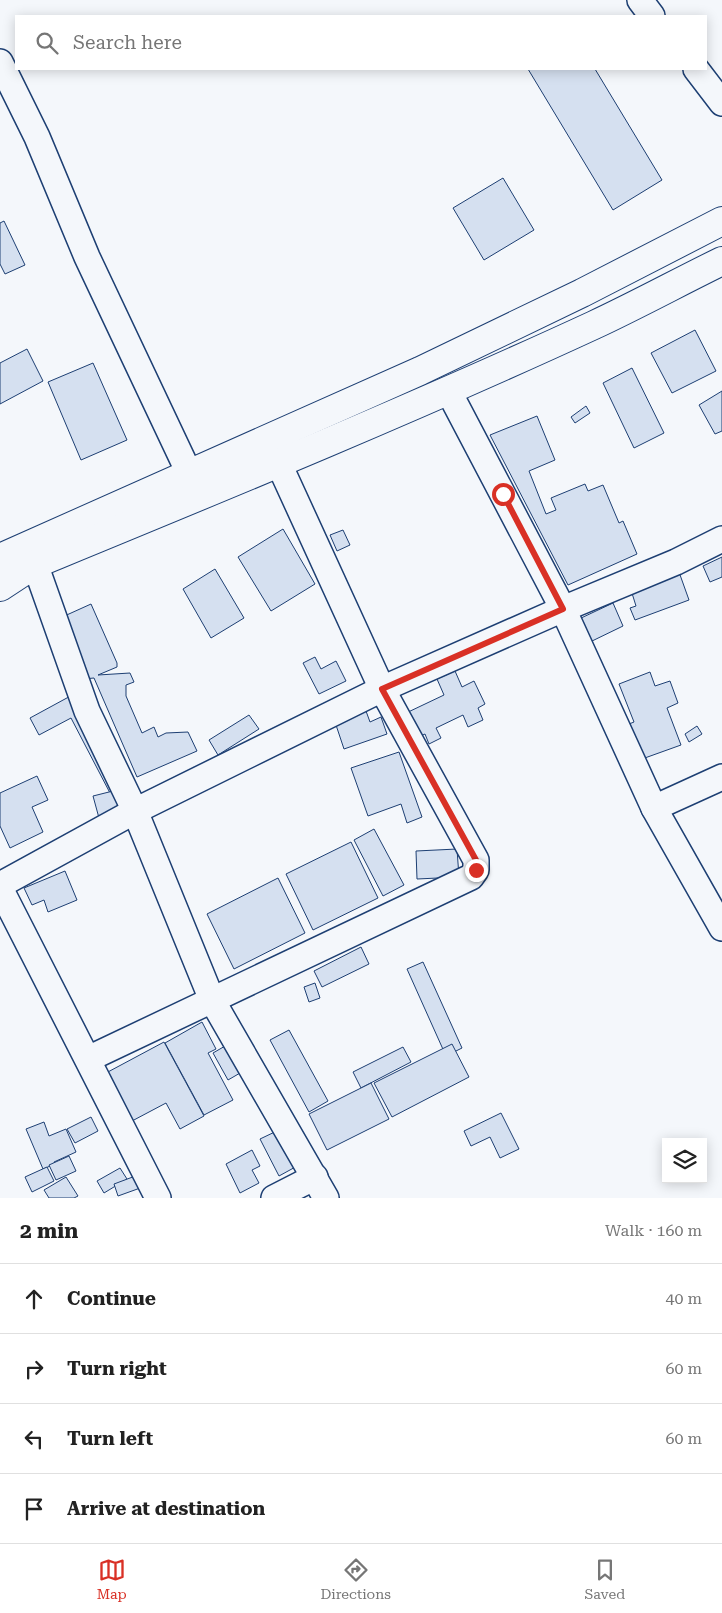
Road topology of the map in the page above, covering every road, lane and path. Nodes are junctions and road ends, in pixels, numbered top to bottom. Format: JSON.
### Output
{"nodes":[{"id":1,"x":640,"y":0,"type":"edge"},
{"id":2,"x":651,"y":15,"type":"edge"},
{"id":3,"x":0,"y":62,"type":"edge"},
{"id":4,"x":697,"y":70,"type":"edge"},
{"id":5,"x":722,"y":103,"type":"edge"},
{"id":6,"x":722,"y":220,"type":"edge"},
{"id":7,"x":722,"y":261,"type":"edge"},
{"id":8,"x":448,"y":390,"type":"junction"},
{"id":9,"x":279,"y":464,"type":"junction"},
{"id":10,"x":189,"y":474,"type":"junction"},
{"id":11,"x":722,"y":538,"type":"edge"},
{"id":12,"x":0,"y":558,"type":"edge"},
{"id":13,"x":35,"y":564,"type":"junction"},
{"id":14,"x":0,"y":587,"type":"edge"},
{"id":15,"x":563,"y":609,"type":"junction"},
{"id":16,"x":382,"y":689,"type":"junction"},
{"id":17,"x":722,"y":777,"type":"edge"},
{"id":18,"x":654,"y":808,"type":"junction"},
{"id":19,"x":135,"y":811,"type":"junction"},
{"id":20,"x":0,"y":884,"type":"edge"},
{"id":21,"x":0,"y":888,"type":"edge"},
{"id":22,"x":722,"y":928,"type":"edge"},
{"id":23,"x":212,"y":1000,"type":"junction"},
{"id":24,"x":88,"y":1059,"type":"junction"},
{"id":25,"x":321,"y":1188,"type":"edge"},
{"id":26,"x":158,"y":1198,"type":"edge"},
{"id":27,"x":274,"y":1198,"type":"edge"}],
"edges":[{"from":1,"to":2,"type":"lane"},
{"from":3,"to":10,"type":"lane"},
{"from":4,"to":5,"type":"lane"},
{"from":6,"to":10,"type":"highway"},
{"from":7,"to":8,"type":"highway"},
{"from":8,"to":9,"type":"highway"},
{"from":8,"to":15,"type":"lane"},
{"from":9,"to":13,"type":"highway"},
{"from":9,"to":16,"type":"lane"},
{"from":10,"to":12,"type":"highway"},
{"from":11,"to":15,"type":"lane"},
{"from":13,"to":14,"type":"highway"},
{"from":13,"to":19,"type":"lane"},
{"from":15,"to":16,"type":"lane"},
{"from":15,"to":18,"type":"lane"},
{"from":16,"to":19,"type":"lane"},
{"from":16,"to":23,"type":"lane"},
{"from":17,"to":18,"type":"lane"},
{"from":18,"to":22,"type":"lane"},
{"from":19,"to":20,"type":"lane"},
{"from":19,"to":23,"type":"lane"},
{"from":21,"to":24,"type":"lane"},
{"from":23,"to":24,"type":"lane"},
{"from":23,"to":25,"type":"lane"},
{"from":24,"to":26,"type":"lane"},
{"from":25,"to":27,"type":"lane"}]}
